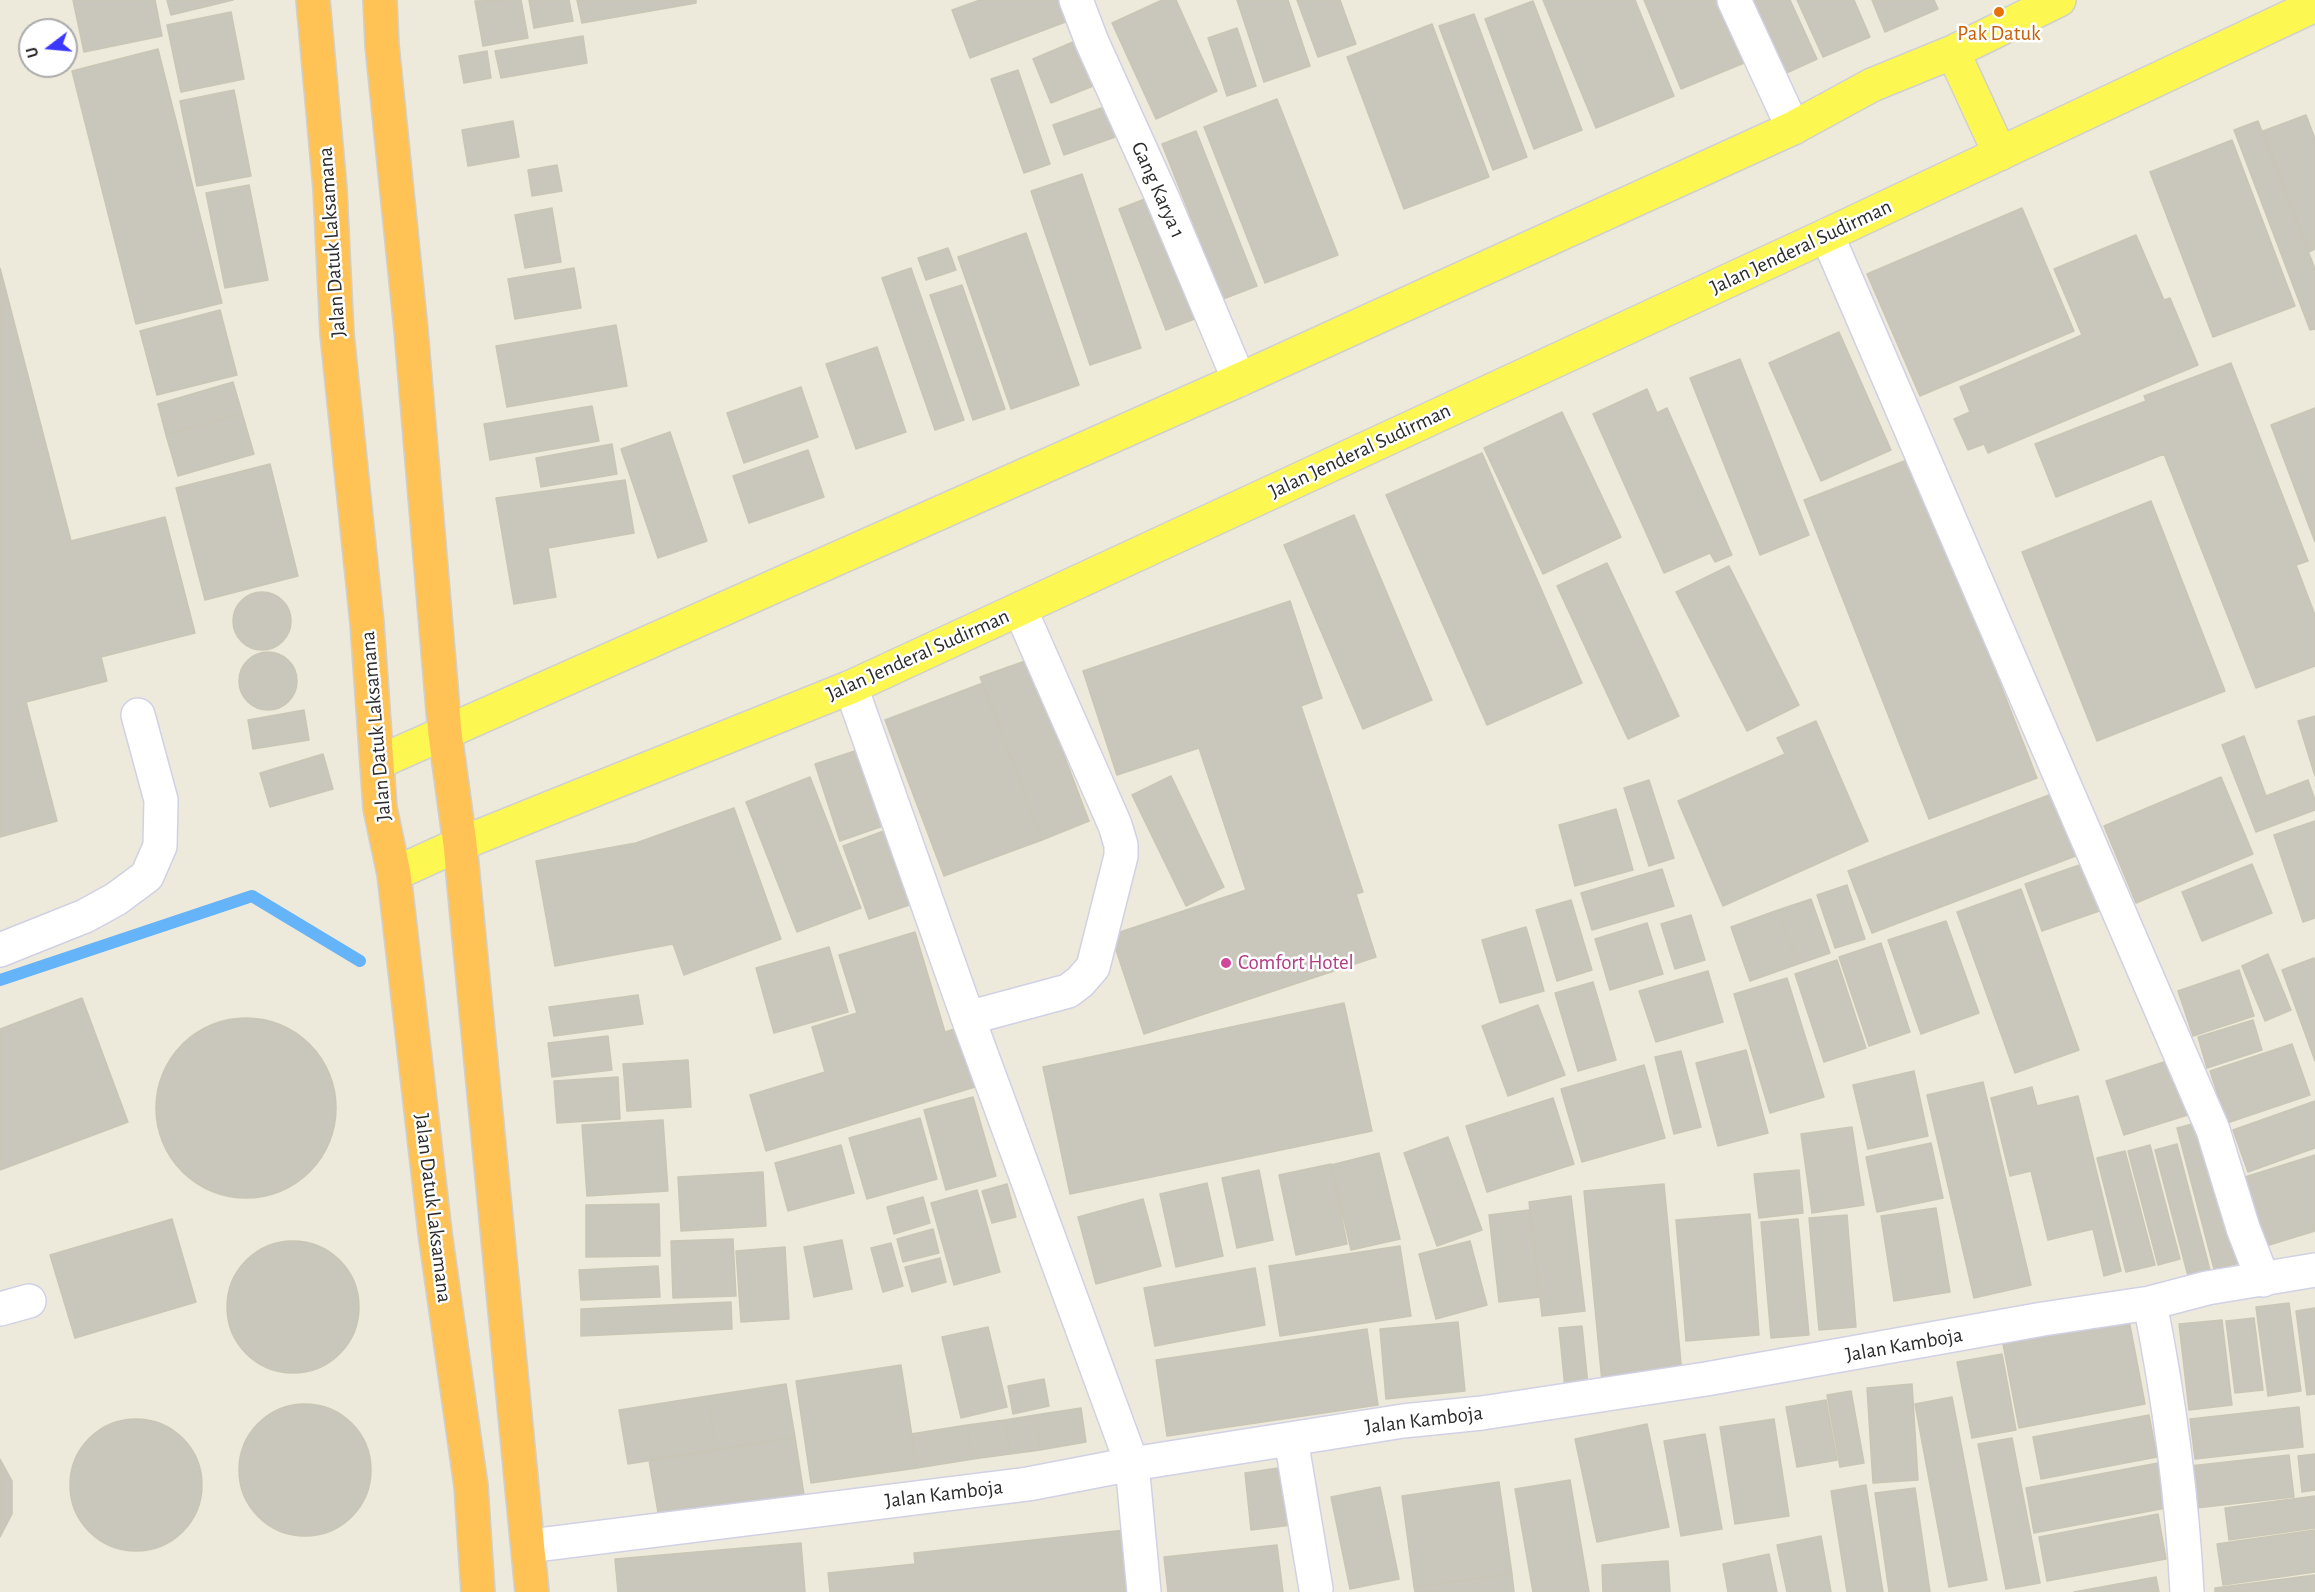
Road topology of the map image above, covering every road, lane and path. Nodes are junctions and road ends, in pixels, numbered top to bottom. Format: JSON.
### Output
{"nodes":[{"id":1,"x":313,"y":0,"type":"edge"},
{"id":2,"x":380,"y":0,"type":"edge"},
{"id":3,"x":1076,"y":0,"type":"edge"},
{"id":4,"x":1734,"y":0,"type":"edge"},
{"id":5,"x":2059,"y":0,"type":"edge"},
{"id":6,"x":2315,"y":5,"type":"edge"},
{"id":7,"x":1953,"y":51,"type":"junction"},
{"id":8,"x":1792,"y":128,"type":"junction"},
{"id":9,"x":2000,"y":154,"type":"junction"},
{"id":10,"x":1827,"y":235,"type":"junction"},
{"id":11,"x":1239,"y":380,"type":"junction"},
{"id":12,"x":1020,"y":609,"type":"junction"},
{"id":13,"x":851,"y":687,"type":"junction"},
{"id":14,"x":138,"y":715,"type":"dead end"},
{"id":15,"x":445,"y":734,"type":"junction"},
{"id":16,"x":379,"y":762,"type":"junction"},
{"id":17,"x":460,"y":844,"type":"junction"},
{"id":18,"x":394,"y":874,"type":"junction"},
{"id":19,"x":0,"y":950,"type":"edge"},
{"id":20,"x":968,"y":1018,"type":"junction"},
{"id":21,"x":2315,"y":1270,"type":"edge"},
{"id":22,"x":2263,"y":1280,"type":"junction"},
{"id":23,"x":2150,"y":1303,"type":"junction"},
{"id":24,"x":1291,"y":1439,"type":"junction"},
{"id":25,"x":1132,"y":1464,"type":"junction"},
{"id":26,"x":529,"y":1546,"type":"junction"},
{"id":27,"x":1316,"y":1590,"type":"dead end"},
{"id":28,"x":478,"y":1592,"type":"edge"},
{"id":29,"x":532,"y":1592,"type":"edge"},
{"id":30,"x":1144,"y":1592,"type":"edge"},
{"id":31,"x":2187,"y":1592,"type":"edge"}],
"edges":[{"from":1,"to":16,"type":"highway","name":"Jalan Datuk Laksamana"},
{"from":2,"to":15,"type":"highway"},
{"from":3,"to":11,"type":"street","name":"Gang Karya 1"},
{"from":4,"to":8,"type":"street"},
{"from":5,"to":7,"type":"main road"},
{"from":6,"to":9,"type":"main road","name":"Jalan Jenderal Sudirman"},
{"from":7,"to":8,"type":"main road"},
{"from":7,"to":9,"type":"main road"},
{"from":8,"to":11,"type":"main road"},
{"from":9,"to":10,"type":"main road","name":"Jalan Jenderal Sudirman"},
{"from":10,"to":12,"type":"main road","name":"Jalan Jenderal Sudirman"},
{"from":10,"to":22,"type":"street"},
{"from":11,"to":15,"type":"main road"},
{"from":12,"to":13,"type":"main road","name":"Jalan Jenderal Sudirman"},
{"from":12,"to":20,"type":"street"},
{"from":13,"to":17,"type":"main road","name":"Jalan Jenderal Sudirman"},
{"from":13,"to":20,"type":"street"},
{"from":14,"to":19,"type":"street"},
{"from":15,"to":16,"type":"main road"},
{"from":15,"to":17,"type":"highway"},
{"from":16,"to":18,"type":"highway","name":"Jalan Datuk Laksamana"},
{"from":17,"to":18,"type":"main road","name":"Jalan Jenderal Sudirman"},
{"from":17,"to":26,"type":"highway"},
{"from":18,"to":28,"type":"highway","name":"Jalan Datuk Laksamana"},
{"from":20,"to":25,"type":"street"},
{"from":21,"to":22,"type":"street","name":"Jalan Kamboja"},
{"from":22,"to":23,"type":"street","name":"Jalan Kamboja"},
{"from":23,"to":24,"type":"street","name":"Jalan Kamboja"},
{"from":23,"to":31,"type":"street"},
{"from":24,"to":25,"type":"street","name":"Jalan Kamboja"},
{"from":24,"to":27,"type":"street"},
{"from":25,"to":26,"type":"street","name":"Jalan Kamboja"},
{"from":25,"to":30,"type":"street"},
{"from":26,"to":29,"type":"highway"}]}
